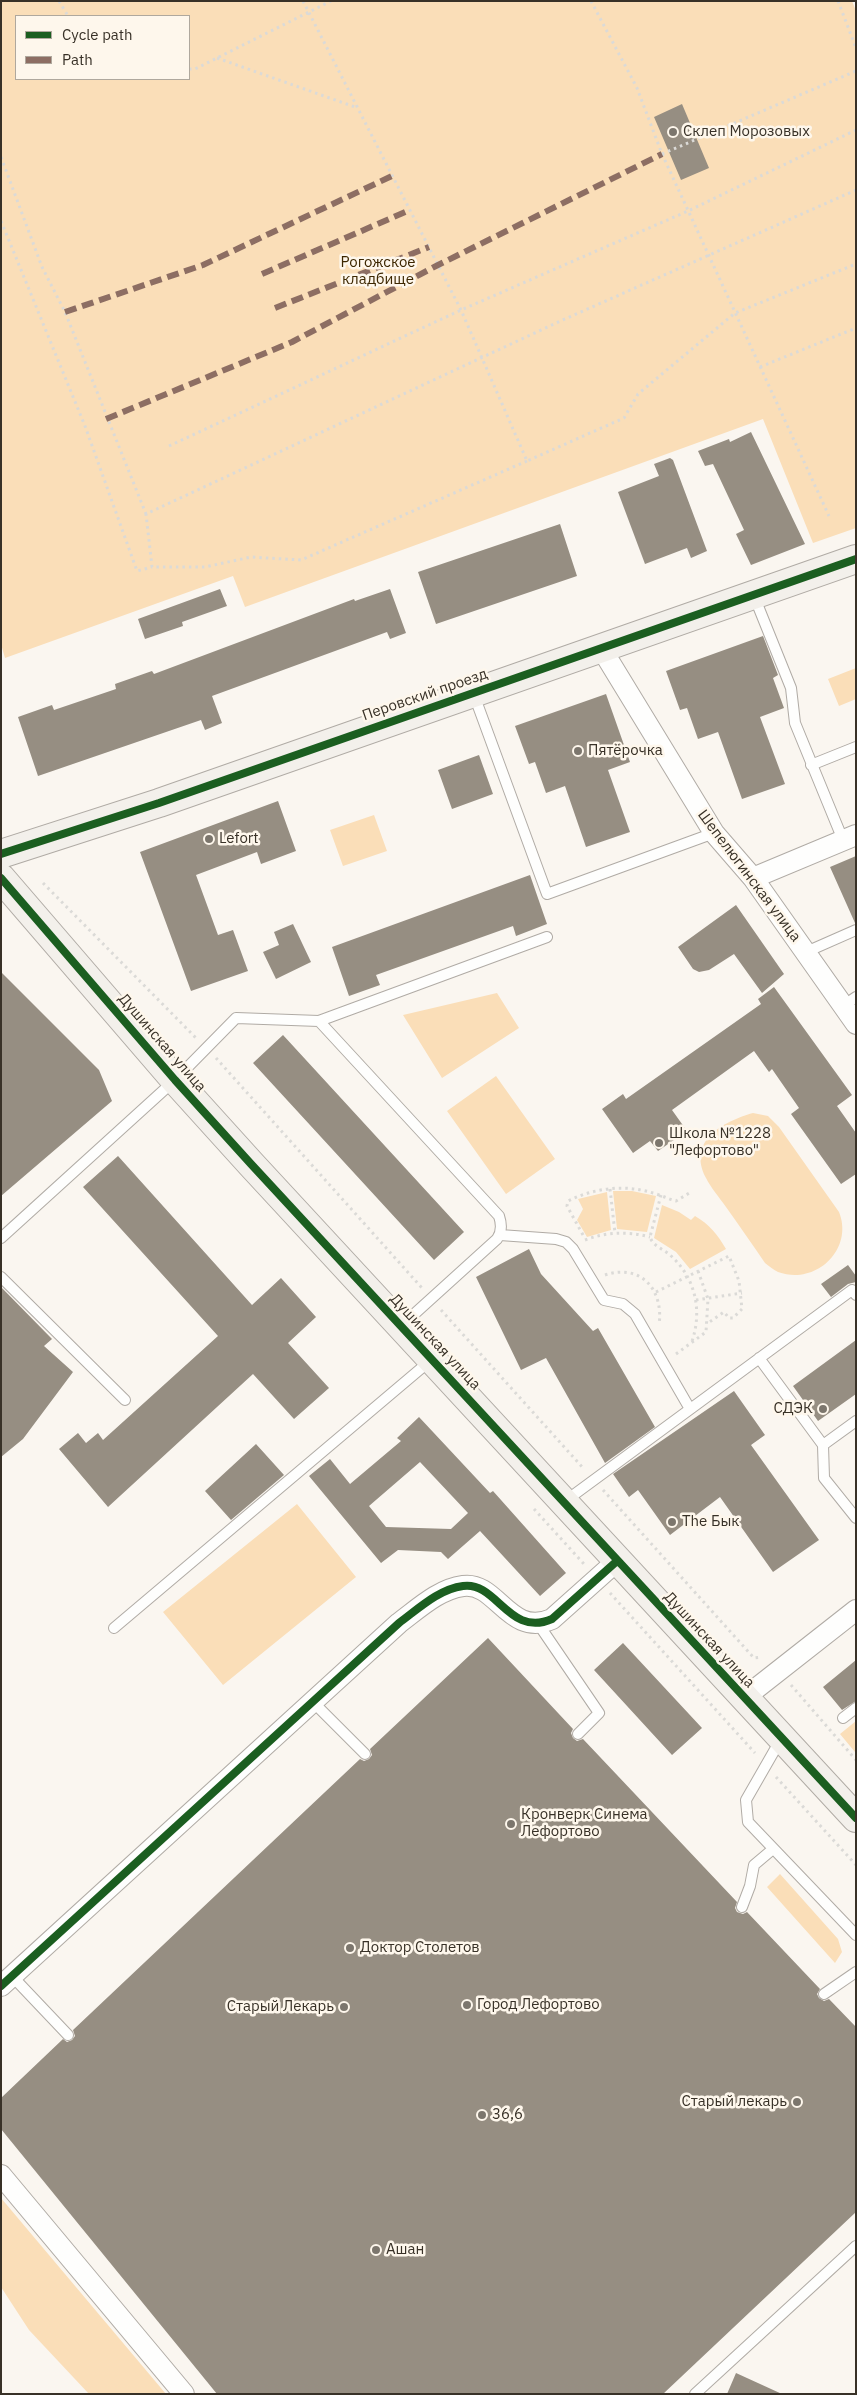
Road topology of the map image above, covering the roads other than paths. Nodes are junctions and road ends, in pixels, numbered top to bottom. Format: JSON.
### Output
{"nodes":[{"id":1,"x":856,"y":559,"type":"edge"},
{"id":2,"x":754,"y":595,"type":"junction"},
{"id":3,"x":601,"y":648,"type":"junction"},
{"id":4,"x":473,"y":693,"type":"junction"},
{"id":5,"x":856,"y":747,"type":"edge"},
{"id":6,"x":811,"y":765,"type":"junction"},
{"id":7,"x":714,"y":833,"type":"junction"},
{"id":8,"x":849,"y":838,"type":"edge"},
{"id":9,"x":1,"y":854,"type":"edge"},
{"id":10,"x":1,"y":878,"type":"edge"},
{"id":11,"x":753,"y":878,"type":"junction"},
{"id":12,"x":856,"y":930,"type":"edge"},
{"id":13,"x":547,"y":937,"type":"dead end"},
{"id":14,"x":806,"y":952,"type":"junction"},
{"id":15,"x":849,"y":1002,"type":"edge"},
{"id":16,"x":320,"y":1021,"type":"junction"},
{"id":17,"x":856,"y":1024,"type":"edge"},
{"id":18,"x":175,"y":1080,"type":"junction"},
{"id":19,"x":500,"y":1235,"type":"junction"},
{"id":20,"x":1,"y":1238,"type":"edge"},
{"id":21,"x":1,"y":1277,"type":"edge"},
{"id":22,"x":856,"y":1295,"type":"edge"},
{"id":23,"x":401,"y":1326,"type":"junction"},
{"id":24,"x":759,"y":1358,"type":"junction"},
{"id":25,"x":432,"y":1360,"type":"junction"},
{"id":26,"x":125,"y":1400,"type":"dead end"},
{"id":27,"x":690,"y":1409,"type":"junction"},
{"id":28,"x":856,"y":1421,"type":"edge"},
{"id":29,"x":823,"y":1445,"type":"junction"},
{"id":30,"x":564,"y":1502,"type":"junction"},
{"id":31,"x":856,"y":1518,"type":"edge"},
{"id":32,"x":617,"y":1560,"type":"junction"},
{"id":33,"x":856,"y":1610,"type":"edge"},
{"id":34,"x":539,"y":1625,"type":"junction"},
{"id":35,"x":114,"y":1628,"type":"dead end"},
{"id":36,"x":744,"y":1698,"type":"junction"},
{"id":37,"x":312,"y":1701,"type":"junction"},
{"id":38,"x":856,"y":1708,"type":"edge"},
{"id":39,"x":843,"y":1718,"type":"dead end"},
{"id":40,"x":578,"y":1734,"type":"dead end"},
{"id":41,"x":782,"y":1738,"type":"junction"},
{"id":42,"x":365,"y":1754,"type":"dead end"},
{"id":43,"x":856,"y":1818,"type":"edge"},
{"id":44,"x":773,"y":1849,"type":"junction"},
{"id":45,"x":742,"y":1907,"type":"dead end"},
{"id":46,"x":856,"y":1935,"type":"edge"},
{"id":47,"x":856,"y":1972,"type":"edge"},
{"id":48,"x":6,"y":1981,"type":"edge"},
{"id":49,"x":824,"y":1994,"type":"dead end"},
{"id":50,"x":68,"y":2035,"type":"dead end"},
{"id":51,"x":1,"y":2175,"type":"edge"},
{"id":52,"x":856,"y":2246,"type":"edge"},
{"id":53,"x":184,"y":2394,"type":"edge"},
{"id":54,"x":696,"y":2394,"type":"edge"}],
"edges":[{"from":1,"to":2,"type":"street","name":"Перовский проезд"},
{"from":2,"to":3,"type":"street","name":"Перовский проезд"},
{"from":2,"to":6,"type":"lane"},
{"from":3,"to":4,"type":"street","name":"Перовский проезд"},
{"from":3,"to":7,"type":"street","name":"Шепелюгинская улица"},
{"from":4,"to":7,"type":"lane"},
{"from":4,"to":9,"type":"street","name":"Перовский проезд"},
{"from":5,"to":6,"type":"lane"},
{"from":6,"to":8,"type":"lane"},
{"from":7,"to":11,"type":"street","name":"Шепелюгинская улица"},
{"from":8,"to":11,"type":"street"},
{"from":10,"to":18,"type":"street","name":"Душинская улица"},
{"from":11,"to":14,"type":"street","name":"Шепелюгинская улица"},
{"from":12,"to":14,"type":"lane"},
{"from":13,"to":16,"type":"lane"},
{"from":14,"to":15,"type":"street","name":"Шепелюгинская улица"},
{"from":15,"to":17,"type":"street","name":"Шепелюгинская улица"},
{"from":16,"to":18,"type":"lane"},
{"from":16,"to":19,"type":"lane"},
{"from":18,"to":20,"type":"lane"},
{"from":18,"to":23,"type":"street","name":"Душинская улица"},
{"from":19,"to":23,"type":"lane"},
{"from":19,"to":27,"type":"lane"},
{"from":21,"to":26,"type":"lane"},
{"from":22,"to":24,"type":"lane"},
{"from":23,"to":25,"type":"street","name":"Душинская улица"},
{"from":24,"to":27,"type":"lane"},
{"from":24,"to":29,"type":"lane"},
{"from":25,"to":30,"type":"street","name":"Душинская улица"},
{"from":25,"to":35,"type":"lane"},
{"from":27,"to":30,"type":"lane"},
{"from":28,"to":29,"type":"lane"},
{"from":29,"to":31,"type":"lane"},
{"from":30,"to":32,"type":"street","name":"Душинская улица"},
{"from":32,"to":34,"type":"street"},
{"from":32,"to":36,"type":"street","name":"Душинская улица"},
{"from":33,"to":36,"type":"street"},
{"from":34,"to":37,"type":"street"},
{"from":34,"to":40,"type":"lane"},
{"from":36,"to":41,"type":"street","name":"Душинская улица"},
{"from":37,"to":42,"type":"lane"},
{"from":37,"to":48,"type":"street"},
{"from":38,"to":39,"type":"lane"},
{"from":41,"to":43,"type":"street","name":"Душинская улица"},
{"from":41,"to":44,"type":"lane"},
{"from":44,"to":45,"type":"lane"},
{"from":44,"to":46,"type":"lane"},
{"from":47,"to":49,"type":"lane"},
{"from":48,"to":50,"type":"lane"},
{"from":51,"to":53,"type":"street"},
{"from":52,"to":54,"type":"lane"}]}
